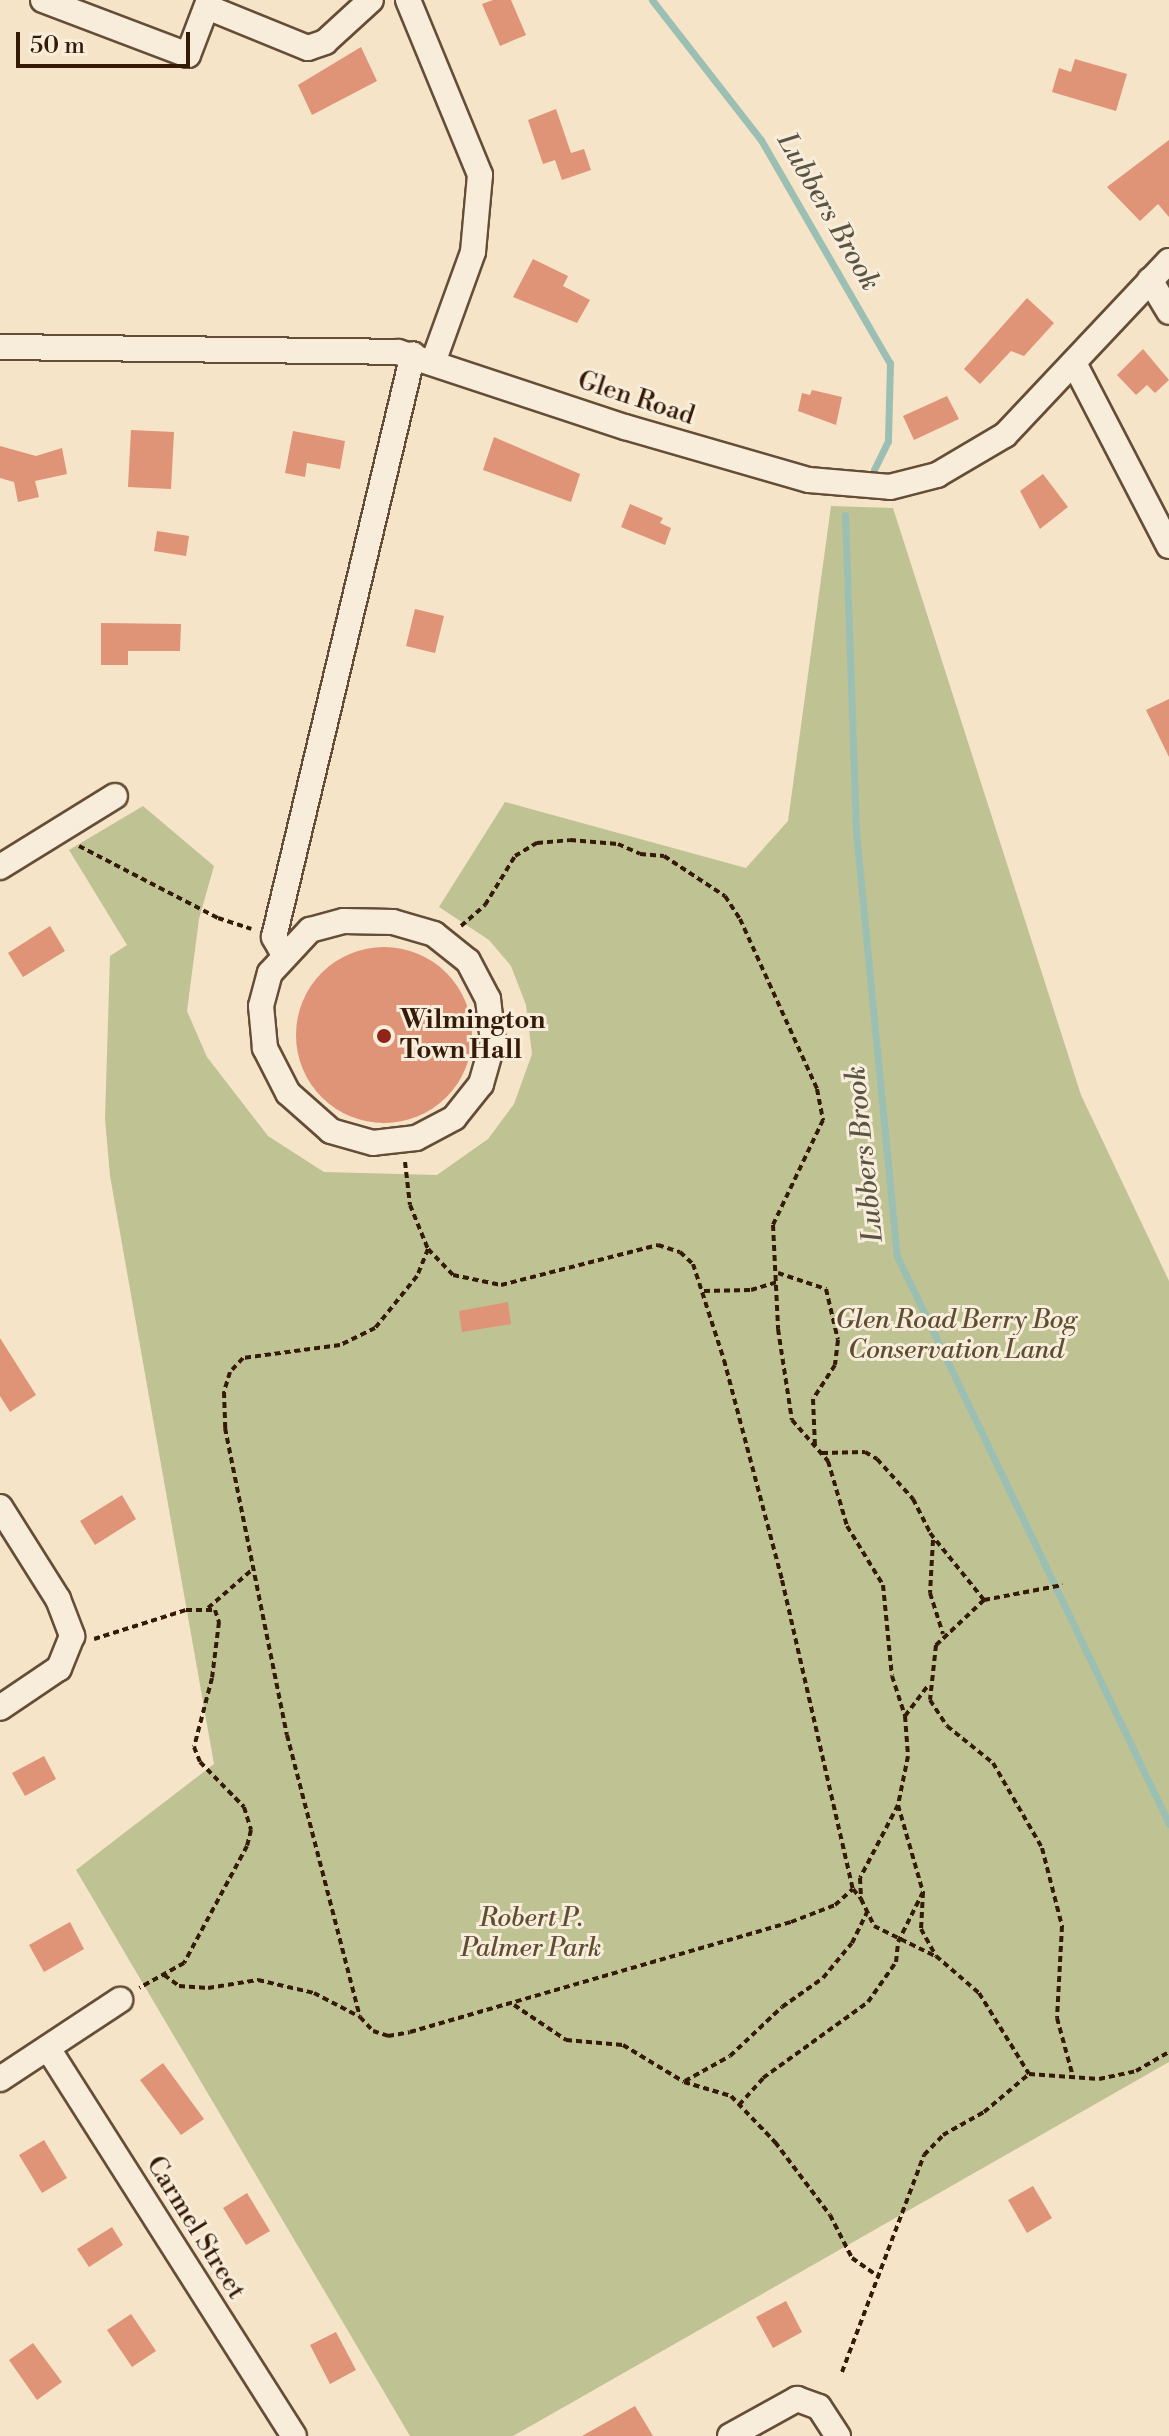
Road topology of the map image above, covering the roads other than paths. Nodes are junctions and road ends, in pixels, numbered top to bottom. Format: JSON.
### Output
{"nodes":[{"id":1,"x":371,"y":0,"type":"edge"},
{"id":2,"x":408,"y":0,"type":"edge"},
{"id":3,"x":34,"y":1,"type":"edge"},
{"id":4,"x":208,"y":3,"type":"edge"},
{"id":5,"x":1169,"y":261,"type":"edge"},
{"id":6,"x":1150,"y":280,"type":"junction"},
{"id":7,"x":1169,"y":312,"type":"edge"},
{"id":8,"x":0,"y":347,"type":"edge"},
{"id":9,"x":423,"y":357,"type":"junction"},
{"id":10,"x":1074,"y":363,"type":"junction"},
{"id":11,"x":1169,"y":546,"type":"edge"},
{"id":12,"x":115,"y":796,"type":"dead end"},
{"id":13,"x":0,"y":867,"type":"edge"},
{"id":14,"x":279,"y":946,"type":"junction"},
{"id":15,"x":0,"y":1507,"type":"edge"},
{"id":16,"x":0,"y":1708,"type":"edge"},
{"id":17,"x":120,"y":2000,"type":"road end"},
{"id":18,"x":49,"y":2050,"type":"junction"},
{"id":19,"x":0,"y":2079,"type":"edge"},
{"id":20,"x":294,"y":2436,"type":"edge"},
{"id":21,"x":730,"y":2436,"type":"edge"},
{"id":22,"x":838,"y":2436,"type":"edge"}],
"edges":[{"from":1,"to":4,"type":"street"},
{"from":2,"to":9,"type":"street"},
{"from":3,"to":4,"type":"street"},
{"from":5,"to":6,"type":"street","name":"Glen Road"},
{"from":6,"to":7,"type":"street"},
{"from":6,"to":10,"type":"street","name":"Glen Road"},
{"from":8,"to":9,"type":"street","name":"Glen Road"},
{"from":9,"to":10,"type":"street","name":"Glen Road"},
{"from":9,"to":14,"type":"street"},
{"from":10,"to":11,"type":"street"},
{"from":12,"to":13,"type":"street"},
{"from":14,"to":14,"type":"street"},
{"from":15,"to":16,"type":"street"},
{"from":17,"to":18,"type":"street"},
{"from":18,"to":19,"type":"street"},
{"from":18,"to":20,"type":"street","name":"Carmel Street"},
{"from":21,"to":22,"type":"street"}]}
